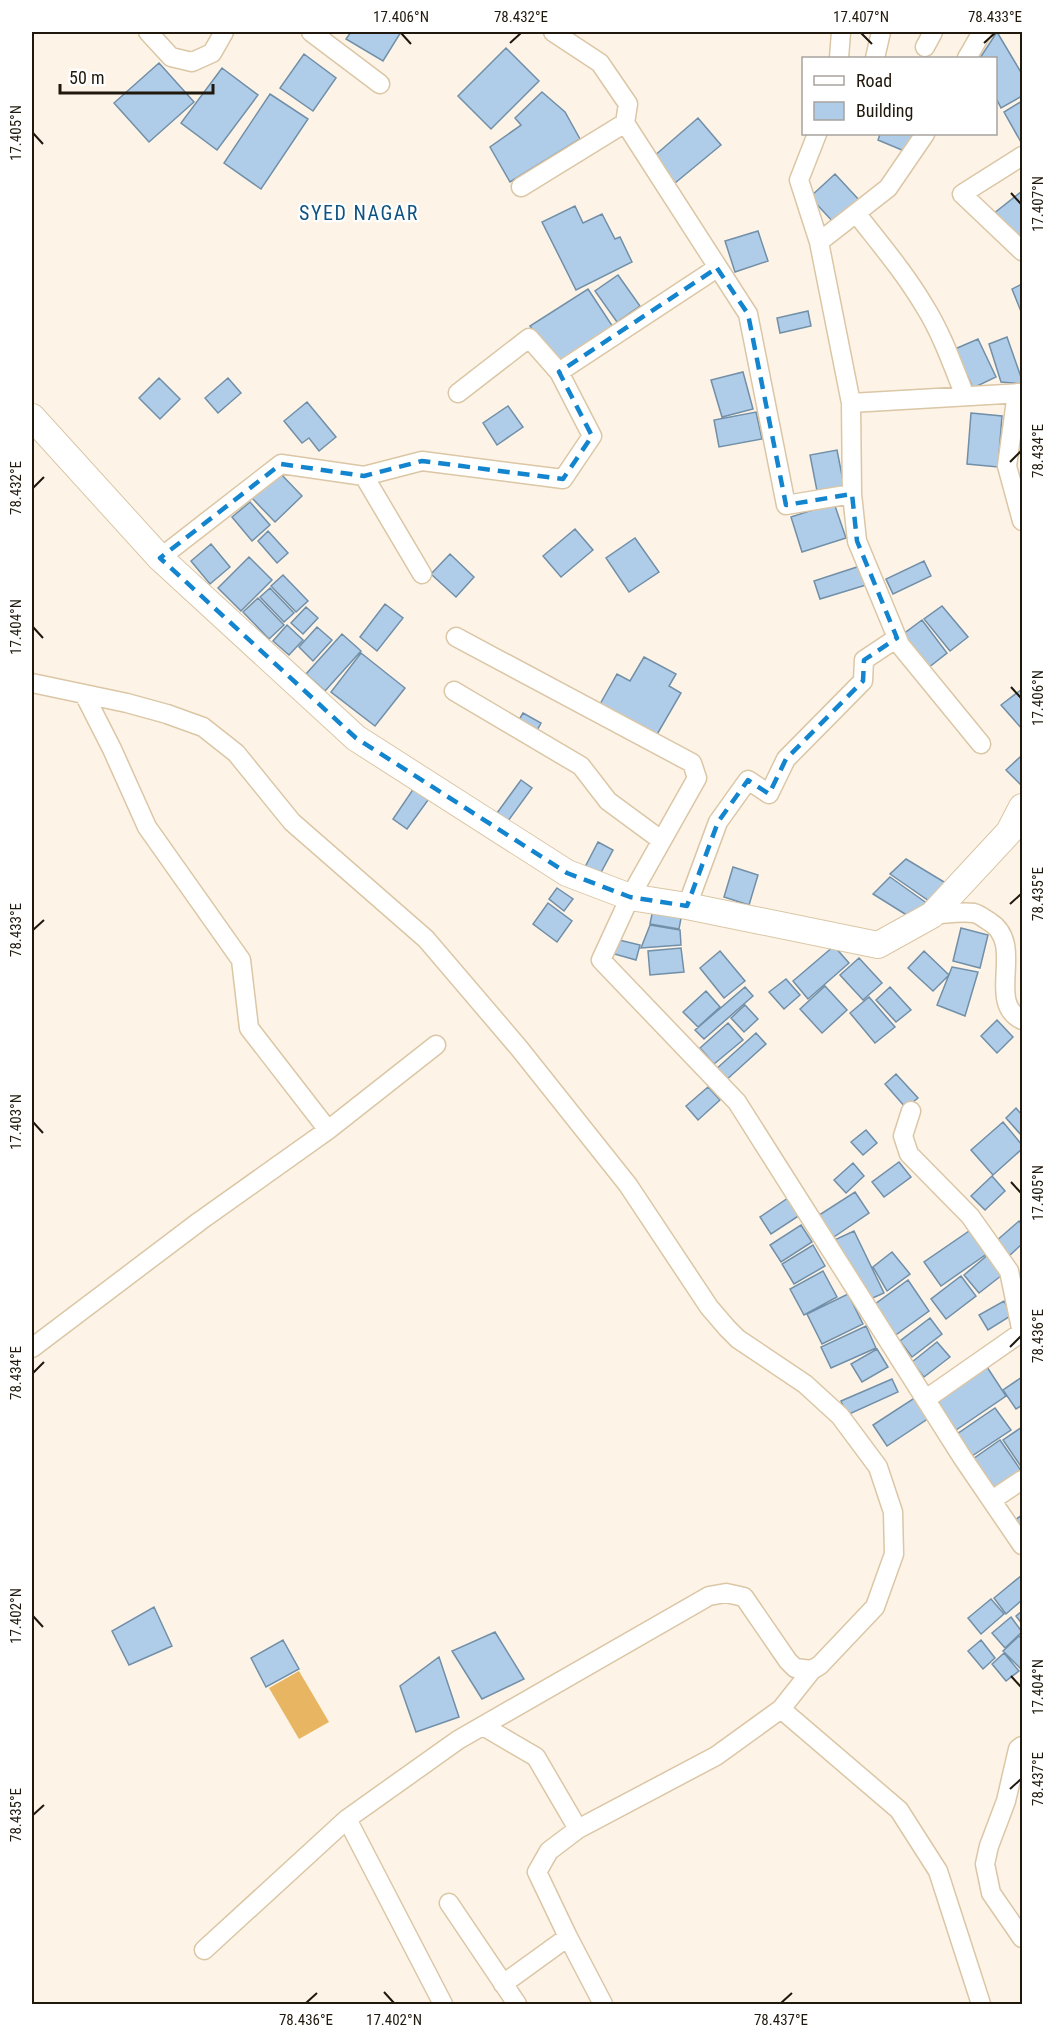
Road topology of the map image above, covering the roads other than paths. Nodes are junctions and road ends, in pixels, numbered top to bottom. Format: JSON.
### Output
{"nodes":[{"id":1,"x":148,"y":32,"type":"edge"},
{"id":2,"x":224,"y":32,"type":"edge"},
{"id":3,"x":311,"y":32,"type":"edge"},
{"id":4,"x":554,"y":32,"type":"edge"},
{"id":5,"x":841,"y":32,"type":"edge"},
{"id":6,"x":881,"y":32,"type":"edge"},
{"id":7,"x":982,"y":32,"type":"edge"},
{"id":8,"x":839,"y":57,"type":"edge"},
{"id":9,"x":874,"y":57,"type":"edge"},
{"id":10,"x":968,"y":57,"type":"edge"},
{"id":11,"x":380,"y":84,"type":"dead end"},
{"id":12,"x":625,"y":123,"type":"junction"},
{"id":13,"x":817,"y":135,"type":"edge"},
{"id":14,"x":924,"y":135,"type":"edge"},
{"id":15,"x":1023,"y":156,"type":"edge"},
{"id":16,"x":521,"y":187,"type":"dead end"},
{"id":17,"x":856,"y":213,"type":"junction"},
{"id":18,"x":819,"y":242,"type":"junction"},
{"id":19,"x":1023,"y":251,"type":"edge"},
{"id":20,"x":717,"y":268,"type":"junction"},
{"id":21,"x":559,"y":372,"type":"junction"},
{"id":22,"x":458,"y":393,"type":"dead end"},
{"id":23,"x":1020,"y":393,"type":"edge"},
{"id":24,"x":965,"y":396,"type":"junction"},
{"id":25,"x":851,"y":403,"type":"junction"},
{"id":26,"x":32,"y":417,"type":"edge"},
{"id":27,"x":364,"y":476,"type":"junction"},
{"id":28,"x":852,"y":494,"type":"junction"},
{"id":29,"x":1023,"y":521,"type":"edge"},
{"id":30,"x":160,"y":558,"type":"junction"},
{"id":31,"x":422,"y":574,"type":"dead end"},
{"id":32,"x":456,"y":637,"type":"dead end"},
{"id":33,"x":897,"y":638,"type":"junction"},
{"id":34,"x":32,"y":683,"type":"edge"},
{"id":35,"x":454,"y":691,"type":"dead end"},
{"id":36,"x":84,"y":694,"type":"junction"},
{"id":37,"x":981,"y":744,"type":"dead end"},
{"id":38,"x":1023,"y":807,"type":"edge"},
{"id":39,"x":661,"y":840,"type":"junction"},
{"id":40,"x":630,"y":897,"type":"junction"},
{"id":41,"x":687,"y":906,"type":"junction"},
{"id":42,"x":932,"y":915,"type":"junction"},
{"id":43,"x":1023,"y":1020,"type":"edge"},
{"id":44,"x":436,"y":1045,"type":"dead end"},
{"id":45,"x":911,"y":1111,"type":"dead end"},
{"id":46,"x":328,"y":1130,"type":"junction"},
{"id":47,"x":1022,"y":1332,"type":"edge"},
{"id":48,"x":32,"y":1348,"type":"edge"},
{"id":49,"x":926,"y":1399,"type":"junction"},
{"id":50,"x":1023,"y":1480,"type":"edge"},
{"id":51,"x":992,"y":1500,"type":"junction"},
{"id":52,"x":1023,"y":1545,"type":"edge"},
{"id":53,"x":812,"y":1670,"type":"junction"},
{"id":54,"x":781,"y":1709,"type":"junction"},
{"id":55,"x":483,"y":1726,"type":"junction"},
{"id":56,"x":1023,"y":1746,"type":"edge"},
{"id":57,"x":347,"y":1819,"type":"junction"},
{"id":58,"x":578,"y":1829,"type":"junction"},
{"id":59,"x":449,"y":1903,"type":"dead end"},
{"id":60,"x":568,"y":1937,"type":"junction"},
{"id":61,"x":1023,"y":1938,"type":"edge"},
{"id":62,"x":204,"y":1950,"type":"dead end"},
{"id":63,"x":503,"y":1984,"type":"junction"},
{"id":64,"x":443,"y":2004,"type":"edge"},
{"id":65,"x":517,"y":2004,"type":"edge"},
{"id":66,"x":603,"y":2004,"type":"edge"},
{"id":67,"x":981,"y":2004,"type":"edge"}],
"edges":[{"from":1,"to":2,"type":"street"},
{"from":3,"to":11,"type":"street"},
{"from":4,"to":12,"type":"street"},
{"from":5,"to":8,"type":"street"},
{"from":6,"to":9,"type":"street"},
{"from":7,"to":10,"type":"street"},
{"from":12,"to":16,"type":"street"},
{"from":12,"to":20,"type":"street"},
{"from":13,"to":18,"type":"street"},
{"from":14,"to":17,"type":"street"},
{"from":15,"to":19,"type":"street"},
{"from":17,"to":18,"type":"street"},
{"from":17,"to":24,"type":"street"},
{"from":18,"to":25,"type":"street"},
{"from":20,"to":21,"type":"street"},
{"from":20,"to":28,"type":"street"},
{"from":21,"to":22,"type":"street"},
{"from":21,"to":27,"type":"street"},
{"from":23,"to":24,"type":"street"},
{"from":23,"to":29,"type":"street"},
{"from":24,"to":25,"type":"street"},
{"from":25,"to":28,"type":"street"},
{"from":26,"to":30,"type":"street"},
{"from":27,"to":30,"type":"street"},
{"from":27,"to":31,"type":"street"},
{"from":28,"to":33,"type":"street"},
{"from":30,"to":40,"type":"street"},
{"from":32,"to":39,"type":"street"},
{"from":33,"to":37,"type":"street"},
{"from":33,"to":41,"type":"street"},
{"from":34,"to":36,"type":"street"},
{"from":35,"to":39,"type":"street"},
{"from":36,"to":46,"type":"street"},
{"from":36,"to":53,"type":"street"},
{"from":38,"to":42,"type":"street"},
{"from":39,"to":40,"type":"street"},
{"from":40,"to":41,"type":"street"},
{"from":40,"to":49,"type":"street"},
{"from":41,"to":42,"type":"street"},
{"from":42,"to":43,"type":"street"},
{"from":44,"to":46,"type":"street"},
{"from":45,"to":47,"type":"street"},
{"from":46,"to":48,"type":"street"},
{"from":47,"to":49,"type":"street"},
{"from":49,"to":51,"type":"street"},
{"from":50,"to":51,"type":"street"},
{"from":51,"to":52,"type":"street"},
{"from":53,"to":54,"type":"street"},
{"from":53,"to":55,"type":"street"},
{"from":54,"to":58,"type":"street"},
{"from":54,"to":67,"type":"street"},
{"from":55,"to":57,"type":"street"},
{"from":55,"to":58,"type":"street"},
{"from":56,"to":61,"type":"street"},
{"from":57,"to":62,"type":"street"},
{"from":57,"to":64,"type":"street"},
{"from":58,"to":60,"type":"street"},
{"from":59,"to":63,"type":"street"},
{"from":60,"to":63,"type":"street"},
{"from":60,"to":66,"type":"street"},
{"from":63,"to":65,"type":"street"}]}
